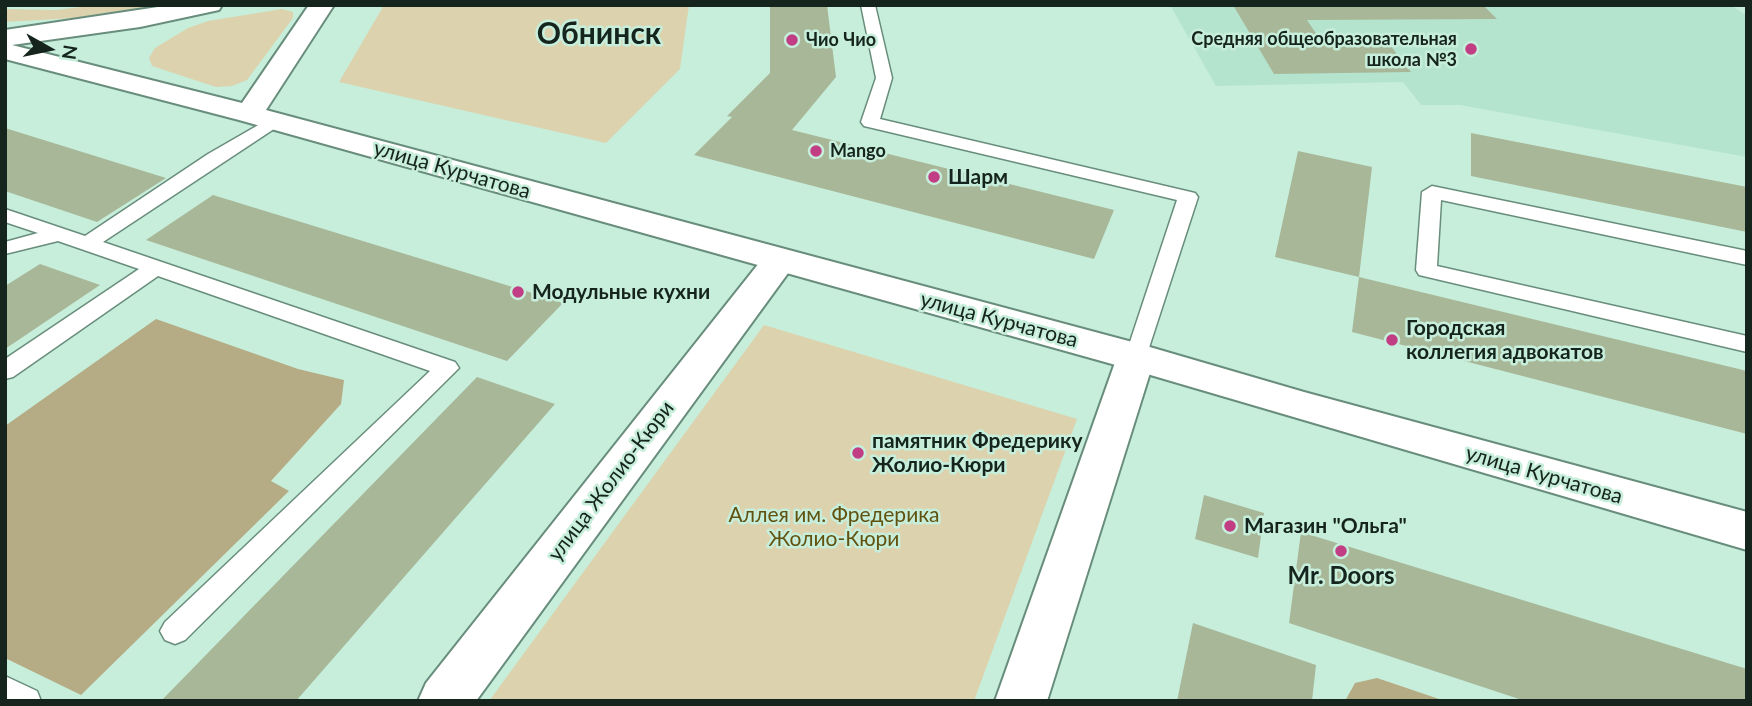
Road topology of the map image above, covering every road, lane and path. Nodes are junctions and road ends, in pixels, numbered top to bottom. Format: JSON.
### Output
{"nodes":[{"id":1,"x":210,"y":5,"type":"edge"},
{"id":2,"x":322,"y":5,"type":"edge"},
{"id":3,"x":868,"y":5,"type":"edge"},
{"id":4,"x":5,"y":38,"type":"edge"},
{"id":5,"x":5,"y":51,"type":"edge"},
{"id":6,"x":261,"y":118,"type":"junction"},
{"id":7,"x":5,"y":215,"type":"edge"},
{"id":8,"x":60,"y":234,"type":"junction"},
{"id":9,"x":87,"y":244,"type":"junction"},
{"id":10,"x":5,"y":248,"type":"edge"},
{"id":11,"x":1747,"y":258,"type":"edge"},
{"id":12,"x":779,"y":261,"type":"junction"},
{"id":13,"x":156,"y":267,"type":"junction"},
{"id":14,"x":1747,"y":344,"type":"edge"},
{"id":15,"x":1136,"y":357,"type":"junction"},
{"id":16,"x":5,"y":371,"type":"edge"},
{"id":17,"x":1747,"y":531,"type":"edge"},
{"id":18,"x":175,"y":631,"type":"dead end"},
{"id":19,"x":5,"y":690,"type":"edge"},
{"id":20,"x":26,"y":701,"type":"edge"},
{"id":21,"x":444,"y":701,"type":"edge"},
{"id":22,"x":1021,"y":701,"type":"edge"}],
"edges":[{"from":1,"to":4,"type":"main road"},
{"from":2,"to":6,"type":"main road"},
{"from":3,"to":15,"type":"lane"},
{"from":5,"to":6,"type":"main road","name":"улица Курчатова"},
{"from":6,"to":9,"type":"lane"},
{"from":6,"to":12,"type":"main road","name":"улица Курчатова"},
{"from":7,"to":8,"type":"lane"},
{"from":8,"to":9,"type":"lane"},
{"from":8,"to":10,"type":"lane"},
{"from":9,"to":13,"type":"lane"},
{"from":11,"to":14,"type":"lane"},
{"from":12,"to":15,"type":"main road","name":"улица Курчатова"},
{"from":12,"to":21,"type":"main road","name":"улица Жолио-Кюри"},
{"from":13,"to":16,"type":"lane"},
{"from":13,"to":18,"type":"lane"},
{"from":15,"to":17,"type":"main road","name":"улица Курчатова"},
{"from":15,"to":22,"type":"main road"},
{"from":19,"to":20,"type":"lane"}]}
